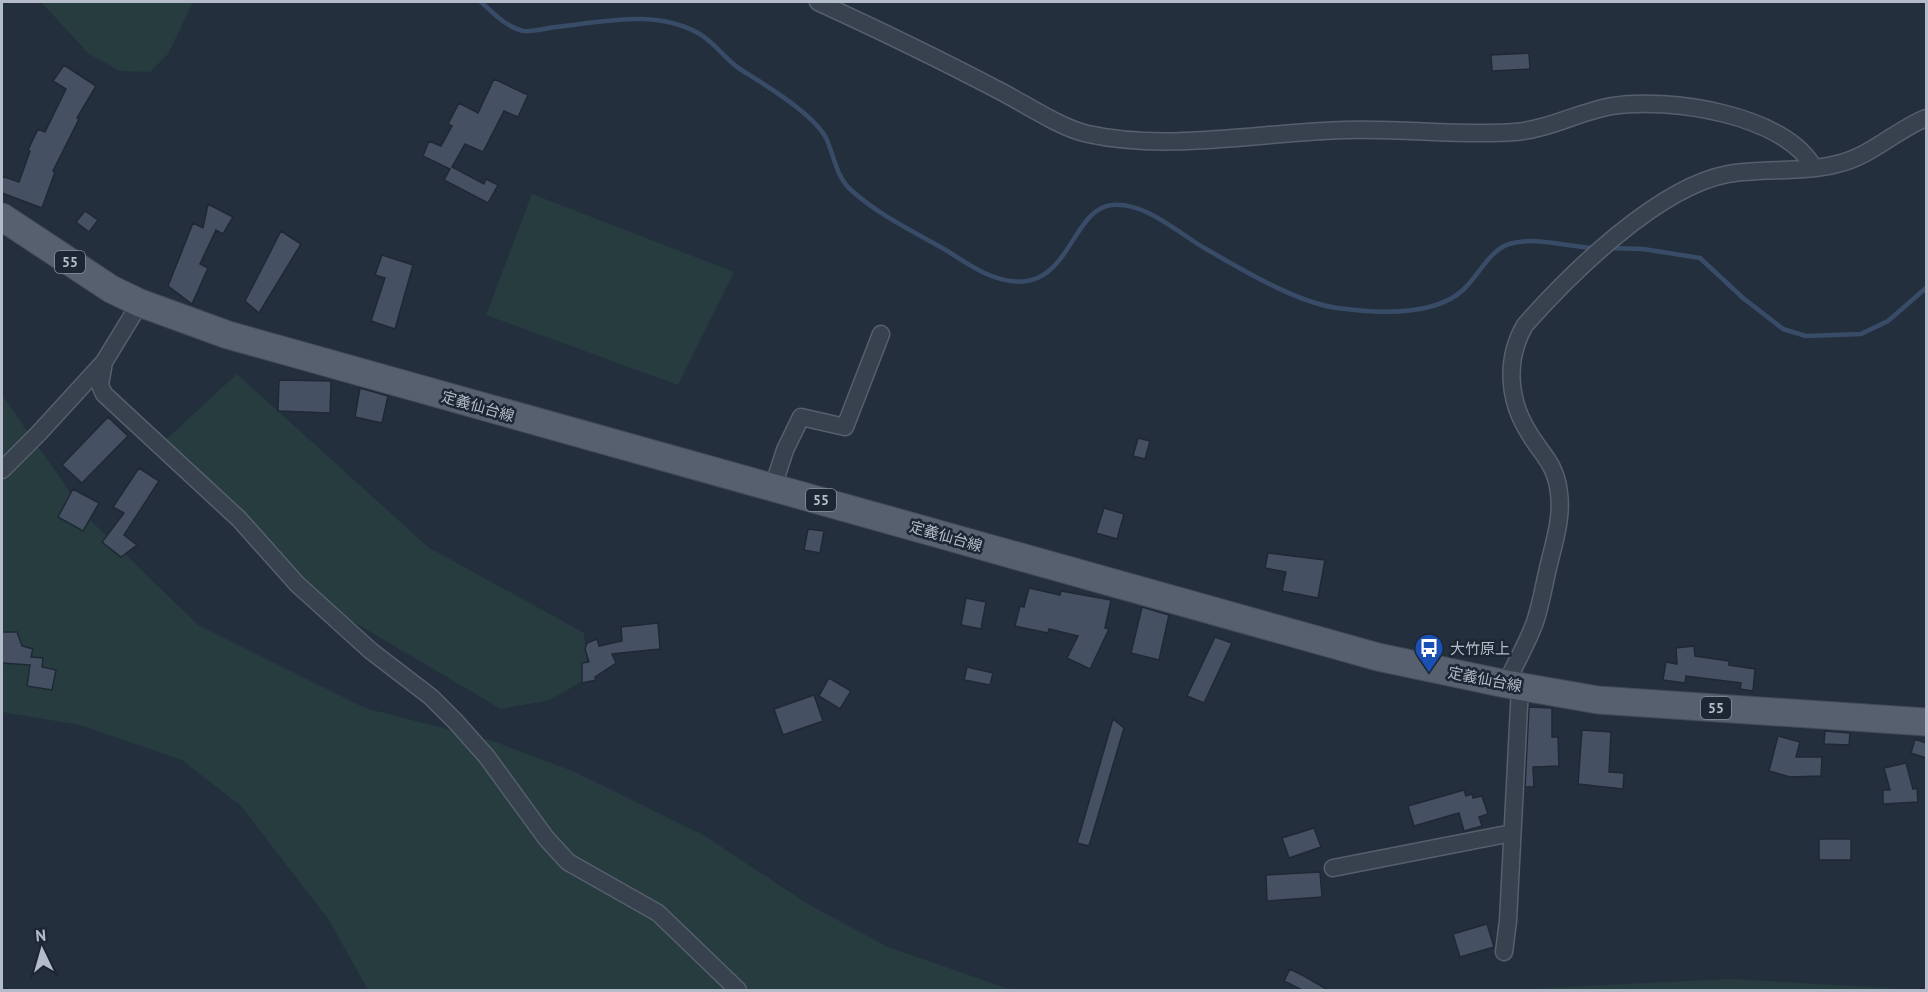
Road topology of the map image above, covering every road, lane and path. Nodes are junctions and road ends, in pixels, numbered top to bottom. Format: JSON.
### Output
{"nodes":[{"id":1,"x":818,"y":2,"type":"edge"},
{"id":2,"x":1926,"y":118,"type":"edge"},
{"id":3,"x":1814,"y":168,"type":"junction"},
{"id":4,"x":2,"y":217,"type":"edge"},
{"id":5,"x":140,"y":303,"type":"junction"},
{"id":6,"x":881,"y":334,"type":"dead end"},
{"id":7,"x":104,"y":362,"type":"junction"},
{"id":8,"x":2,"y":470,"type":"edge"},
{"id":9,"x":773,"y":487,"type":"junction"},
{"id":10,"x":1513,"y":686,"type":"junction"},
{"id":11,"x":1926,"y":722,"type":"edge"},
{"id":12,"x":1512,"y":833,"type":"junction"},
{"id":13,"x":1333,"y":868,"type":"dead end"},
{"id":14,"x":1504,"y":952,"type":"dead end"},
{"id":15,"x":738,"y":990,"type":"edge"}],
"edges":[{"from":1,"to":3,"type":"street"},
{"from":2,"to":3,"type":"street"},
{"from":3,"to":10,"type":"street"},
{"from":4,"to":5,"type":"main road","name":"定義仙台線","number":"55"},
{"from":5,"to":7,"type":"street"},
{"from":5,"to":9,"type":"main road","name":"定義仙台線","number":"55"},
{"from":6,"to":9,"type":"street"},
{"from":7,"to":8,"type":"street"},
{"from":7,"to":15,"type":"street"},
{"from":9,"to":10,"type":"main road","name":"定義仙台線","number":"55"},
{"from":10,"to":11,"type":"main road","name":"定義仙台線","number":"55"},
{"from":10,"to":12,"type":"street"},
{"from":12,"to":13,"type":"street"},
{"from":12,"to":14,"type":"street"}]}
